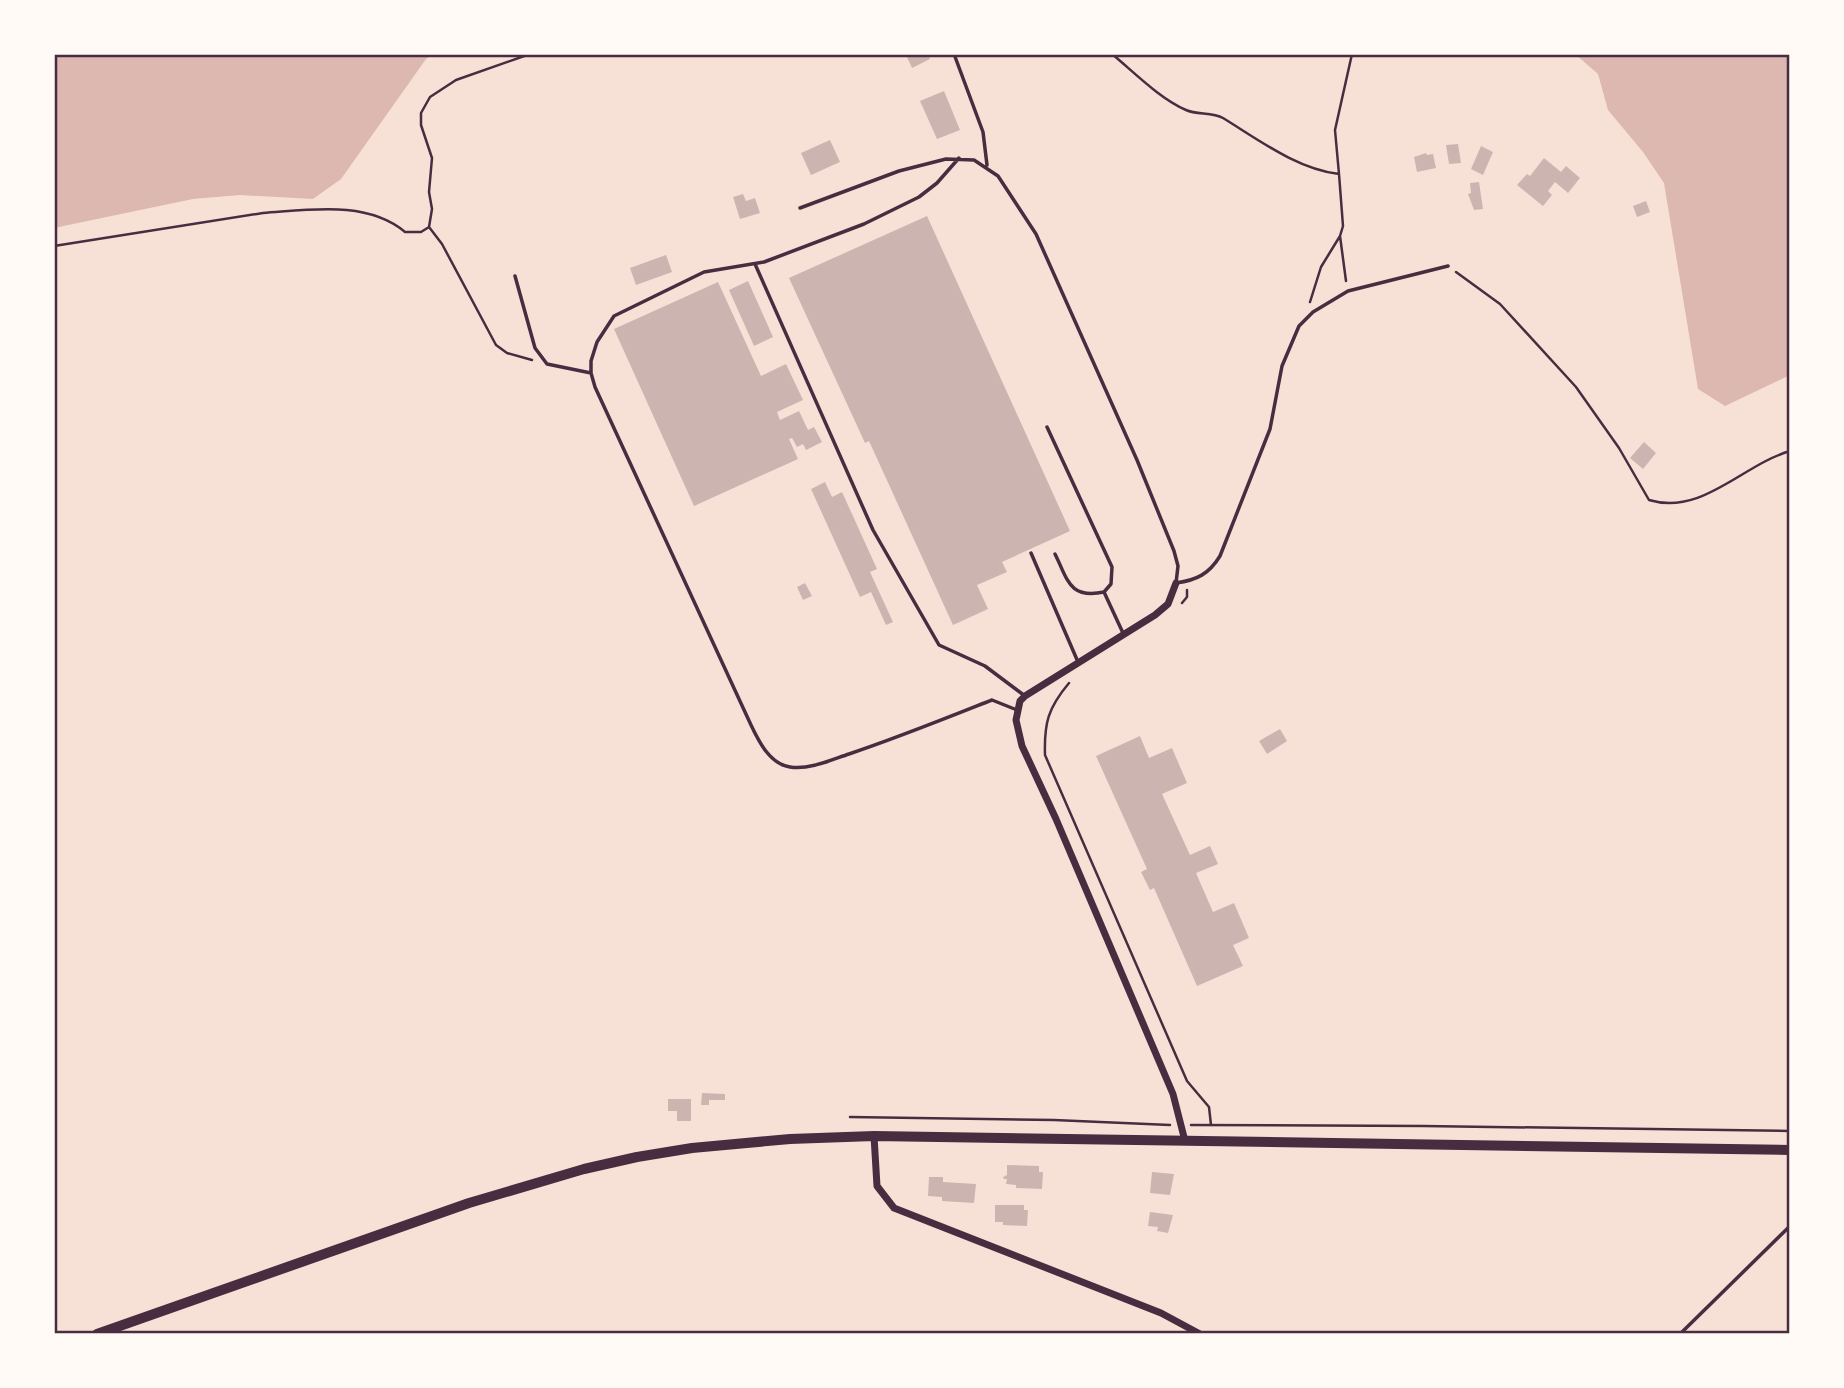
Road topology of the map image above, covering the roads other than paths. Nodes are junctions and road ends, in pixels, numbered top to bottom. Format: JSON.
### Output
{"nodes":[{"id":1,"x":954,"y":54,"type":"edge"},
{"id":2,"x":959,"y":158,"type":"junction"},
{"id":3,"x":987,"y":166,"type":"junction"},
{"id":4,"x":800,"y":208,"type":"dead end"},
{"id":5,"x":755,"y":264,"type":"junction"},
{"id":6,"x":1448,"y":266,"type":"road end"},
{"id":7,"x":515,"y":276,"type":"dead end"},
{"id":8,"x":591,"y":373,"type":"junction"},
{"id":9,"x":1047,"y":427,"type":"dead end"},
{"id":10,"x":1031,"y":553,"type":"dead end"},
{"id":11,"x":1055,"y":554,"type":"dead end"},
{"id":12,"x":1176,"y":583,"type":"junction"},
{"id":13,"x":1104,"y":592,"type":"junction"},
{"id":14,"x":1124,"y":635,"type":"junction"},
{"id":15,"x":1078,"y":662,"type":"junction"},
{"id":16,"x":1025,"y":696,"type":"junction"},
{"id":17,"x":1017,"y":710,"type":"junction"},
{"id":18,"x":874,"y":1136,"type":"junction"},
{"id":19,"x":1185,"y":1140,"type":"junction"},
{"id":20,"x":1790,"y":1150,"type":"edge"},
{"id":21,"x":1790,"y":1226,"type":"edge"},
{"id":22,"x":97,"y":1334,"type":"edge"},
{"id":23,"x":1200,"y":1334,"type":"edge"},
{"id":24,"x":1680,"y":1334,"type":"edge"}],
"edges":[{"from":1,"to":3,"type":"lane"},
{"from":2,"to":3,"type":"lane"},
{"from":2,"to":4,"type":"lane"},
{"from":2,"to":5,"type":"lane"},
{"from":3,"to":12,"type":"lane"},
{"from":5,"to":8,"type":"lane"},
{"from":5,"to":16,"type":"lane"},
{"from":6,"to":12,"type":"lane"},
{"from":7,"to":8,"type":"lane"},
{"from":8,"to":17,"type":"lane"},
{"from":9,"to":13,"type":"lane"},
{"from":10,"to":15,"type":"lane"},
{"from":11,"to":13,"type":"lane"},
{"from":12,"to":14,"type":"street"},
{"from":13,"to":14,"type":"lane"},
{"from":14,"to":15,"type":"street"},
{"from":15,"to":16,"type":"street"},
{"from":16,"to":17,"type":"street"},
{"from":17,"to":19,"type":"street"},
{"from":18,"to":19,"type":"main road"},
{"from":18,"to":22,"type":"main road"},
{"from":18,"to":23,"type":"street"},
{"from":19,"to":20,"type":"main road"},
{"from":21,"to":24,"type":"lane"}]}
